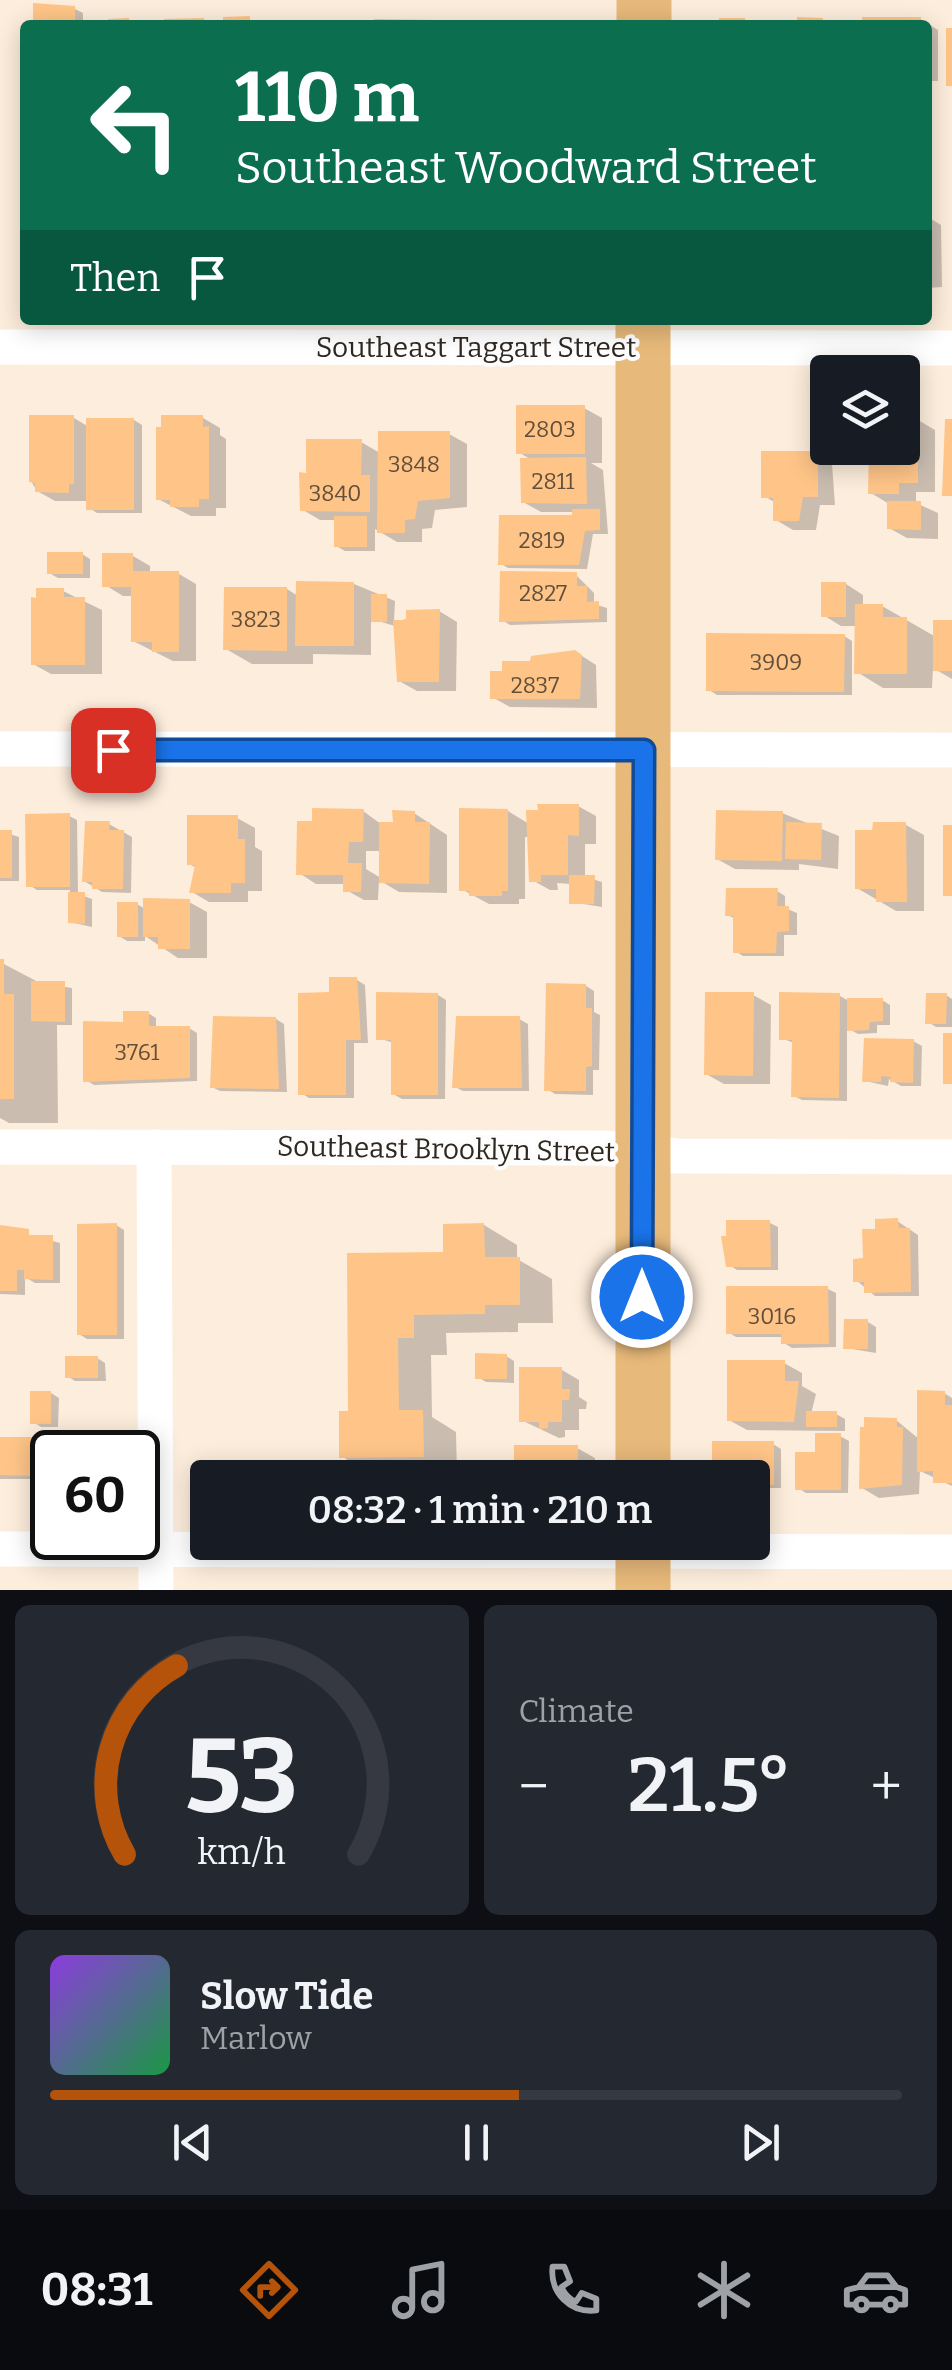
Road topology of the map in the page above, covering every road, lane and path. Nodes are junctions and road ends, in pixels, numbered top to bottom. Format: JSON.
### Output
{"nodes":[{"id":1,"x":643,"y":334,"type":"edge"},
{"id":2,"x":0,"y":346,"type":"edge"},
{"id":3,"x":952,"y":348,"type":"edge"},
{"id":4,"x":0,"y":750,"type":"edge"},
{"id":5,"x":644,"y":750,"type":"junction"},
{"id":6,"x":952,"y":750,"type":"edge"},
{"id":7,"x":0,"y":1147,"type":"edge"},
{"id":8,"x":154,"y":1147,"type":"junction"},
{"id":9,"x":642,"y":1152,"type":"junction"},
{"id":10,"x":952,"y":1157,"type":"edge"},
{"id":11,"x":155,"y":1430,"type":"edge"},
{"id":12,"x":643,"y":1460,"type":"edge"},
{"id":13,"x":160,"y":1548,"type":"edge"},
{"id":14,"x":0,"y":1549,"type":"edge"},
{"id":15,"x":30,"y":1549,"type":"edge"},
{"id":16,"x":952,"y":1552,"type":"edge"},
{"id":17,"x":156,"y":1560,"type":"edge"},
{"id":18,"x":643,"y":1561,"type":"edge"},
{"id":19,"x":156,"y":1590,"type":"edge"}],
"edges":[{"from":1,"to":2,"type":"street","name":"Southeast Taggart Street"},
{"from":1,"to":3,"type":"street","name":"Southeast Taggart Street"},
{"from":1,"to":5,"type":"main road"},
{"from":4,"to":5,"type":"street"},
{"from":5,"to":6,"type":"street"},
{"from":5,"to":9,"type":"main road"},
{"from":7,"to":8,"type":"street","name":"Southeast Brooklyn Street"},
{"from":8,"to":9,"type":"street","name":"Southeast Brooklyn Street"},
{"from":8,"to":11,"type":"street"},
{"from":9,"to":10,"type":"street","name":"Southeast Brooklyn Street"},
{"from":9,"to":12,"type":"main road"},
{"from":13,"to":18,"type":"street"},
{"from":14,"to":15,"type":"street"},
{"from":16,"to":18,"type":"street"},
{"from":17,"to":19,"type":"street"}]}
